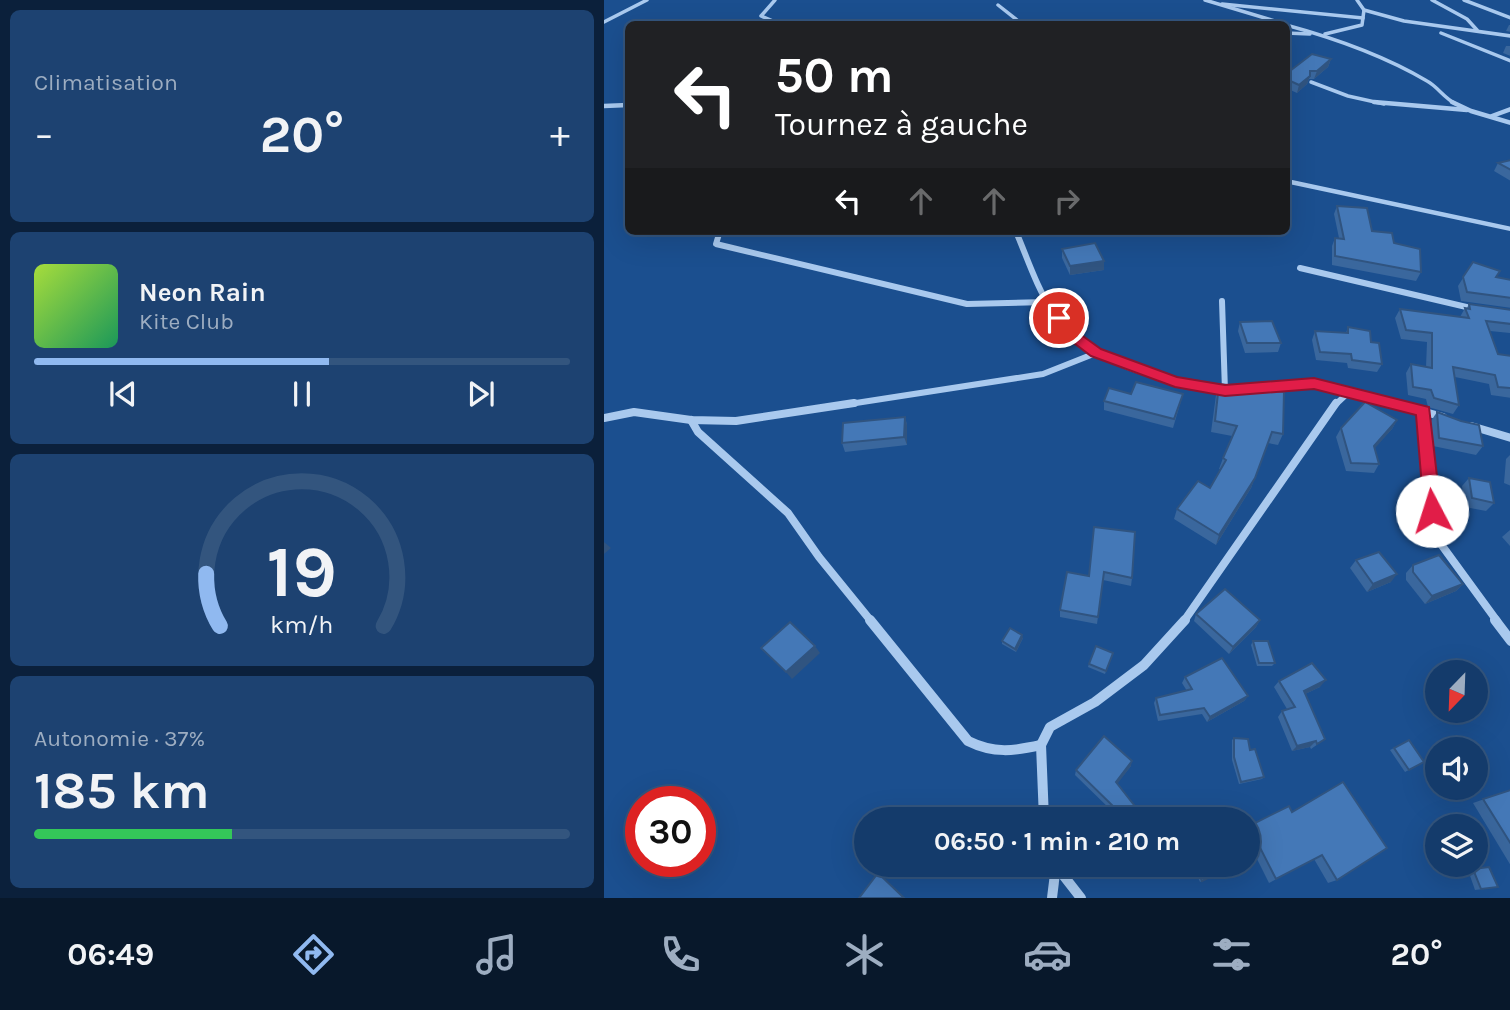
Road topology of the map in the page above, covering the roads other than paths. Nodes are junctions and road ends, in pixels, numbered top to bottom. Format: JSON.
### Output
{"nodes":[{"id":1,"x":647,"y":0,"type":"edge"},
{"id":2,"x":775,"y":0,"type":"edge"},
{"id":3,"x":1205,"y":0,"type":"edge"},
{"id":4,"x":1357,"y":0,"type":"edge"},
{"id":5,"x":1432,"y":0,"type":"edge"},
{"id":6,"x":1464,"y":0,"type":"edge"},
{"id":7,"x":1222,"y":4,"type":"junction"},
{"id":8,"x":998,"y":5,"type":"dead end"},
{"id":9,"x":1364,"y":10,"type":"junction"},
{"id":10,"x":1363,"y":18,"type":"junction"},
{"id":11,"x":1510,"y":18,"type":"edge"},
{"id":12,"x":766,"y":20,"type":"joint"},
{"id":13,"x":770,"y":21,"type":"edge"},
{"id":14,"x":1018,"y":21,"type":"edge"},
{"id":15,"x":1274,"y":21,"type":"edge"},
{"id":16,"x":604,"y":22,"type":"edge"},
{"id":17,"x":1290,"y":26,"type":"edge"},
{"id":18,"x":1477,"y":30,"type":"junction"},
{"id":19,"x":1290,"y":33,"type":"edge"},
{"id":20,"x":1441,"y":33,"type":"dead end"},
{"id":21,"x":1322,"y":34,"type":"junction"},
{"id":22,"x":1510,"y":36,"type":"edge"},
{"id":23,"x":1510,"y":61,"type":"edge"},
{"id":24,"x":1311,"y":82,"type":"edge"},
{"id":25,"x":625,"y":104,"type":"edge"},
{"id":26,"x":604,"y":106,"type":"edge"},
{"id":27,"x":1510,"y":109,"type":"edge"},
{"id":28,"x":1471,"y":111,"type":"junction"},
{"id":29,"x":1492,"y":116,"type":"junction"},
{"id":30,"x":1510,"y":123,"type":"edge"},
{"id":31,"x":1290,"y":182,"type":"edge"},
{"id":32,"x":1510,"y":229,"type":"edge"},
{"id":33,"x":719,"y":235,"type":"edge"},
{"id":34,"x":1018,"y":235,"type":"edge"},
{"id":35,"x":1300,"y":268,"type":"dead end"},
{"id":36,"x":1222,"y":301,"type":"dead end"},
{"id":37,"x":1047,"y":302,"type":"junction"},
{"id":38,"x":1488,"y":311,"type":"edge"},
{"id":39,"x":1096,"y":353,"type":"junction"},
{"id":40,"x":1225,"y":391,"type":"junction"},
{"id":41,"x":1350,"y":391,"type":"junction"},
{"id":42,"x":1424,"y":411,"type":"junction"},
{"id":43,"x":604,"y":418,"type":"edge"},
{"id":44,"x":1448,"y":419,"type":"edge"},
{"id":45,"x":691,"y":420,"type":"junction"},
{"id":46,"x":1461,"y":423,"type":"edge"},
{"id":47,"x":1510,"y":438,"type":"edge"},
{"id":48,"x":1510,"y":641,"type":"edge"},
{"id":49,"x":1041,"y":745,"type":"junction"},
{"id":50,"x":1044,"y":807,"type":"edge"},
{"id":51,"x":1055,"y":877,"type":"edge"},
{"id":52,"x":1065,"y":877,"type":"edge"},
{"id":53,"x":1052,"y":898,"type":"edge"},
{"id":54,"x":1081,"y":898,"type":"edge"}],
"edges":[{"from":1,"to":16,"type":"street"},
{"from":2,"to":12,"type":"street"},
{"from":3,"to":7,"type":"street"},
{"from":4,"to":9,"type":"street"},
{"from":5,"to":18,"type":"street"},
{"from":6,"to":11,"type":"street"},
{"from":7,"to":10,"type":"street"},
{"from":7,"to":15,"type":"street"},
{"from":8,"to":14,"type":"street"},
{"from":9,"to":10,"type":"street"},
{"from":9,"to":18,"type":"street"},
{"from":10,"to":21,"type":"street"},
{"from":12,"to":13,"type":"street"},
{"from":17,"to":21,"type":"street"},
{"from":18,"to":22,"type":"street"},
{"from":19,"to":21,"type":"street"},
{"from":20,"to":23,"type":"street"},
{"from":21,"to":28,"type":"street"},
{"from":24,"to":28,"type":"street"},
{"from":25,"to":26,"type":"street"},
{"from":27,"to":29,"type":"street"},
{"from":28,"to":29,"type":"street"},
{"from":29,"to":30,"type":"street"},
{"from":31,"to":32,"type":"street"},
{"from":33,"to":37,"type":"street"},
{"from":34,"to":37,"type":"street"},
{"from":35,"to":38,"type":"street"},
{"from":36,"to":40,"type":"street"},
{"from":37,"to":39,"type":"street"},
{"from":39,"to":40,"type":"street"},
{"from":39,"to":45,"type":"street"},
{"from":40,"to":41,"type":"street"},
{"from":41,"to":42,"type":"street"},
{"from":41,"to":49,"type":"street"},
{"from":42,"to":44,"type":"street"},
{"from":42,"to":48,"type":"street"},
{"from":43,"to":45,"type":"street"},
{"from":45,"to":49,"type":"street"},
{"from":46,"to":47,"type":"street"},
{"from":49,"to":50,"type":"street"},
{"from":51,"to":53,"type":"street"},
{"from":52,"to":54,"type":"street"}]}
